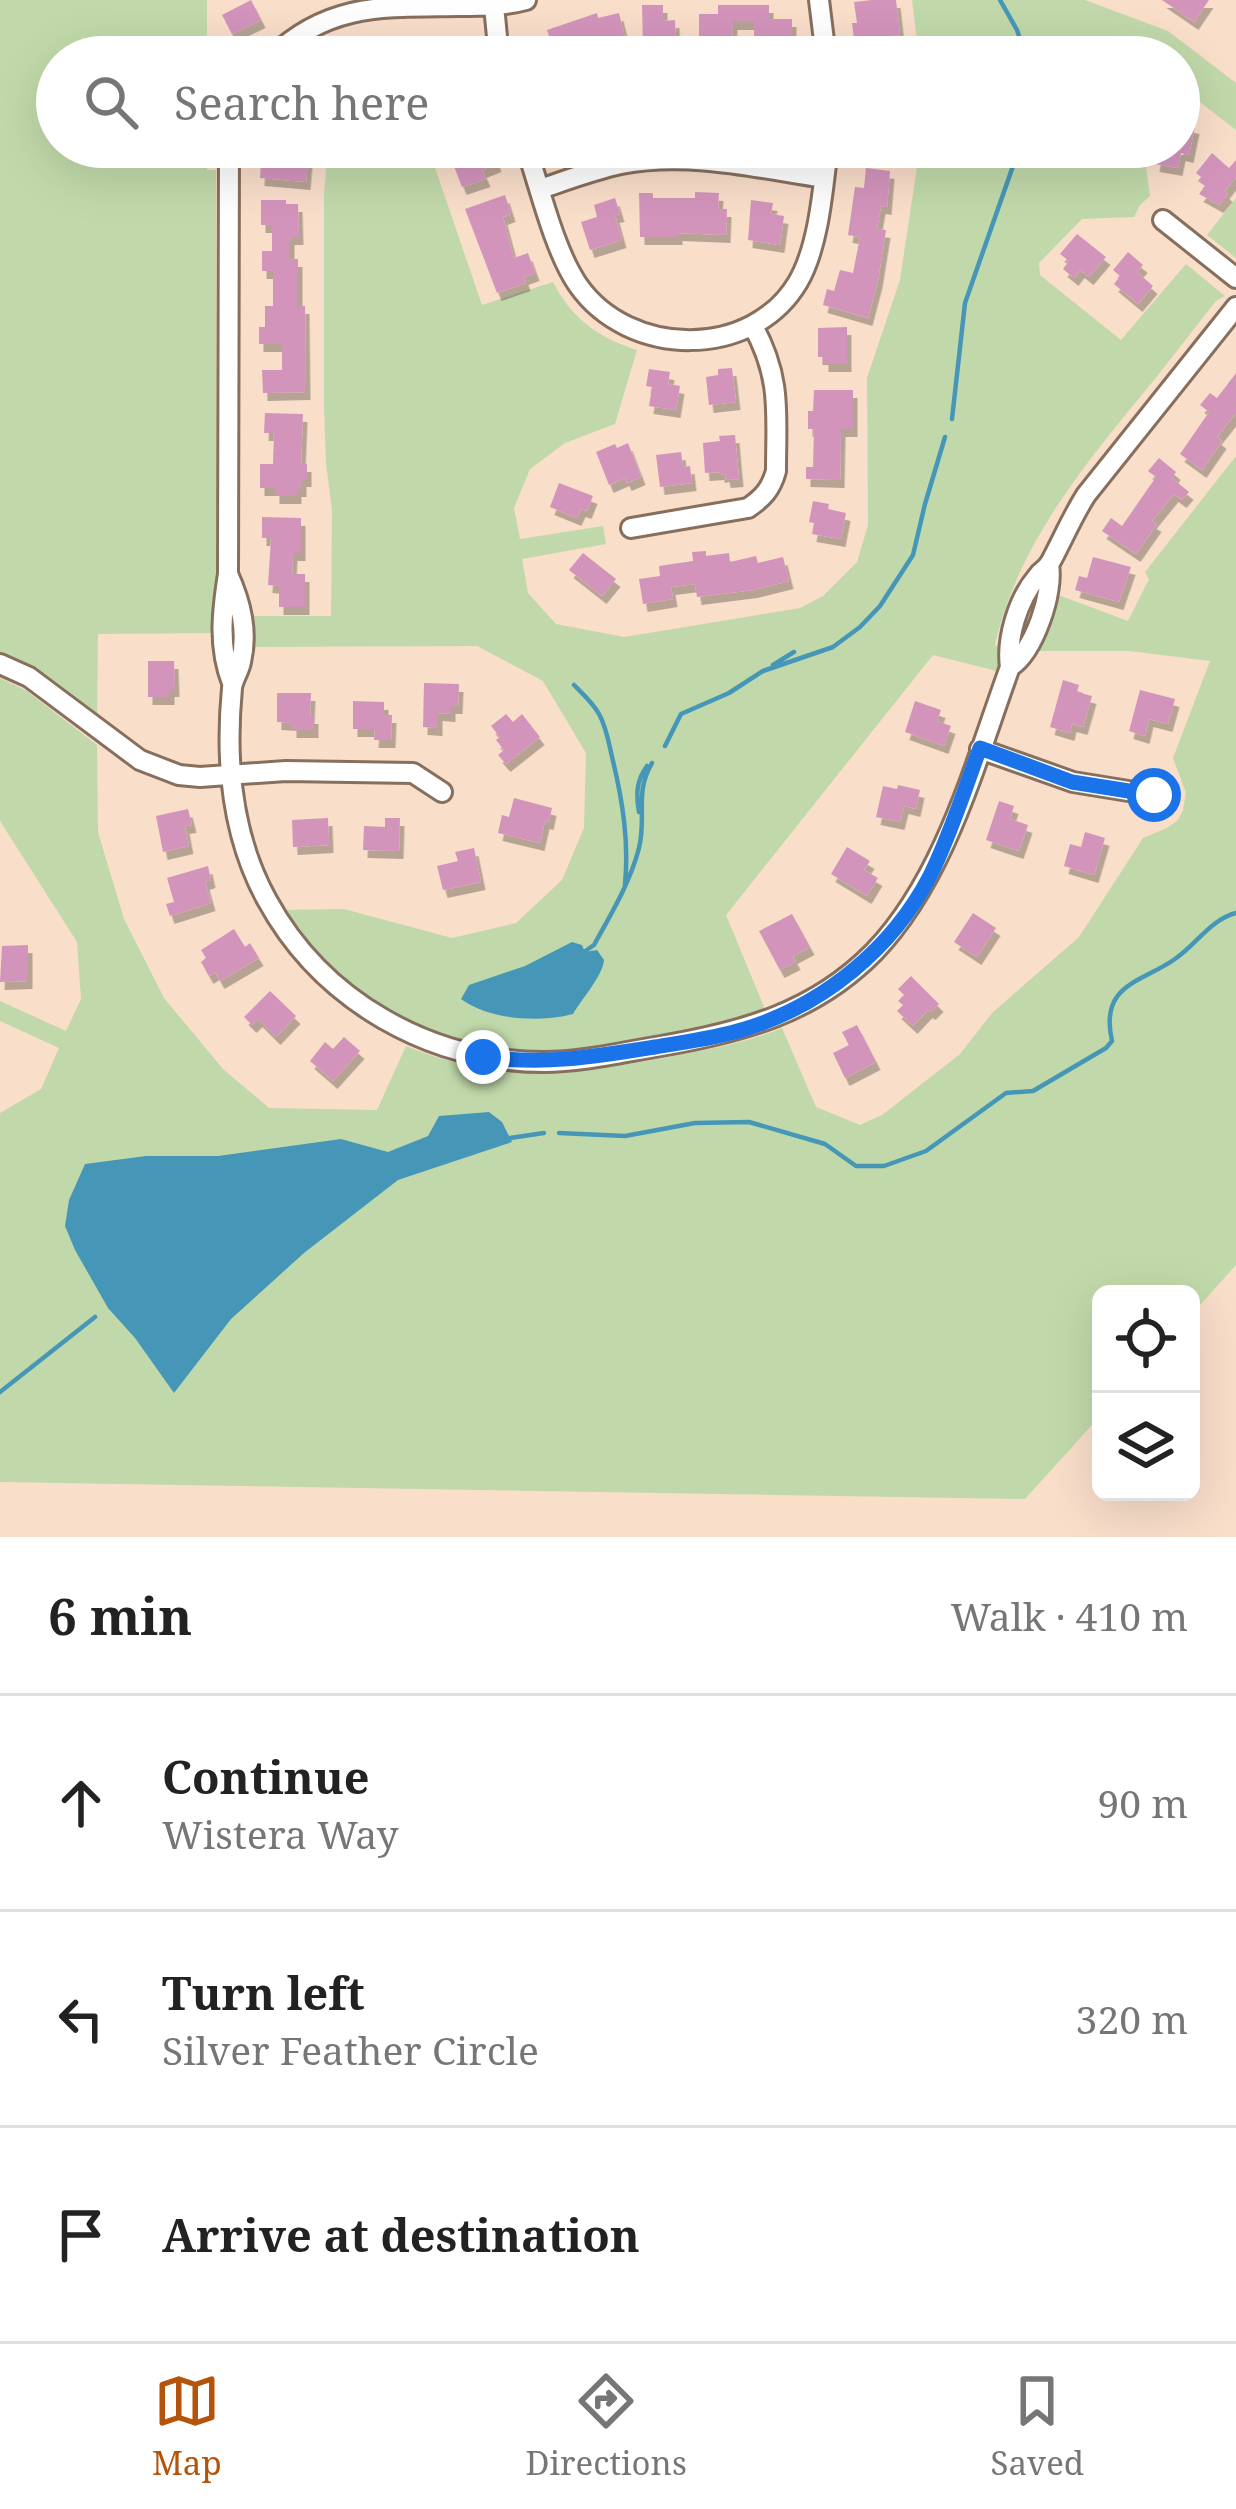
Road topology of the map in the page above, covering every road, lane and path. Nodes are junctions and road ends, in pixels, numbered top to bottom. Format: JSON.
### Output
{"nodes":[{"id":1,"x":526,"y":0,"type":"edge"},
{"id":2,"x":819,"y":0,"type":"edge"},
{"id":3,"x":386,"y":3,"type":"edge"},
{"id":4,"x":410,"y":3,"type":"edge"},
{"id":5,"x":494,"y":6,"type":"junction"},
{"id":6,"x":298,"y":36,"type":"edge"},
{"id":7,"x":497,"y":36,"type":"edge"},
{"id":8,"x":823,"y":36,"type":"edge"},
{"id":9,"x":229,"y":168,"type":"edge"},
{"id":10,"x":533,"y":168,"type":"edge"},
{"id":11,"x":609,"y":168,"type":"edge"},
{"id":12,"x":762,"y":168,"type":"edge"},
{"id":13,"x":825,"y":168,"type":"edge"},
{"id":14,"x":824,"y":178,"type":"junction"},
{"id":15,"x":540,"y":189,"type":"junction"},
{"id":16,"x":1163,"y":220,"type":"dead end"},
{"id":17,"x":1236,"y":278,"type":"edge"},
{"id":18,"x":1236,"y":307,"type":"edge"},
{"id":19,"x":753,"y":326,"type":"junction"},
{"id":20,"x":632,"y":528,"type":"dead end"},
{"id":21,"x":0,"y":664,"type":"edge"},
{"id":22,"x":980,"y":748,"type":"junction"},
{"id":23,"x":230,"y":775,"type":"junction"},
{"id":24,"x":442,"y":791,"type":"dead end"},
{"id":25,"x":1154,"y":795,"type":"dead end"}],
"edges":[{"from":1,"to":5,"type":"street"},
{"from":2,"to":8,"type":"street"},
{"from":3,"to":4,"type":"street"},
{"from":3,"to":6,"type":"street"},
{"from":4,"to":5,"type":"street"},
{"from":5,"to":7,"type":"street"},
{"from":9,"to":23,"type":"street"},
{"from":10,"to":15,"type":"street"},
{"from":11,"to":15,"type":"street"},
{"from":12,"to":14,"type":"street"},
{"from":13,"to":14,"type":"street"},
{"from":14,"to":19,"type":"street"},
{"from":15,"to":19,"type":"street"},
{"from":16,"to":17,"type":"street"},
{"from":18,"to":22,"type":"street"},
{"from":19,"to":20,"type":"street"},
{"from":21,"to":23,"type":"street"},
{"from":22,"to":23,"type":"street"},
{"from":22,"to":25,"type":"street"},
{"from":23,"to":24,"type":"street"}]}
